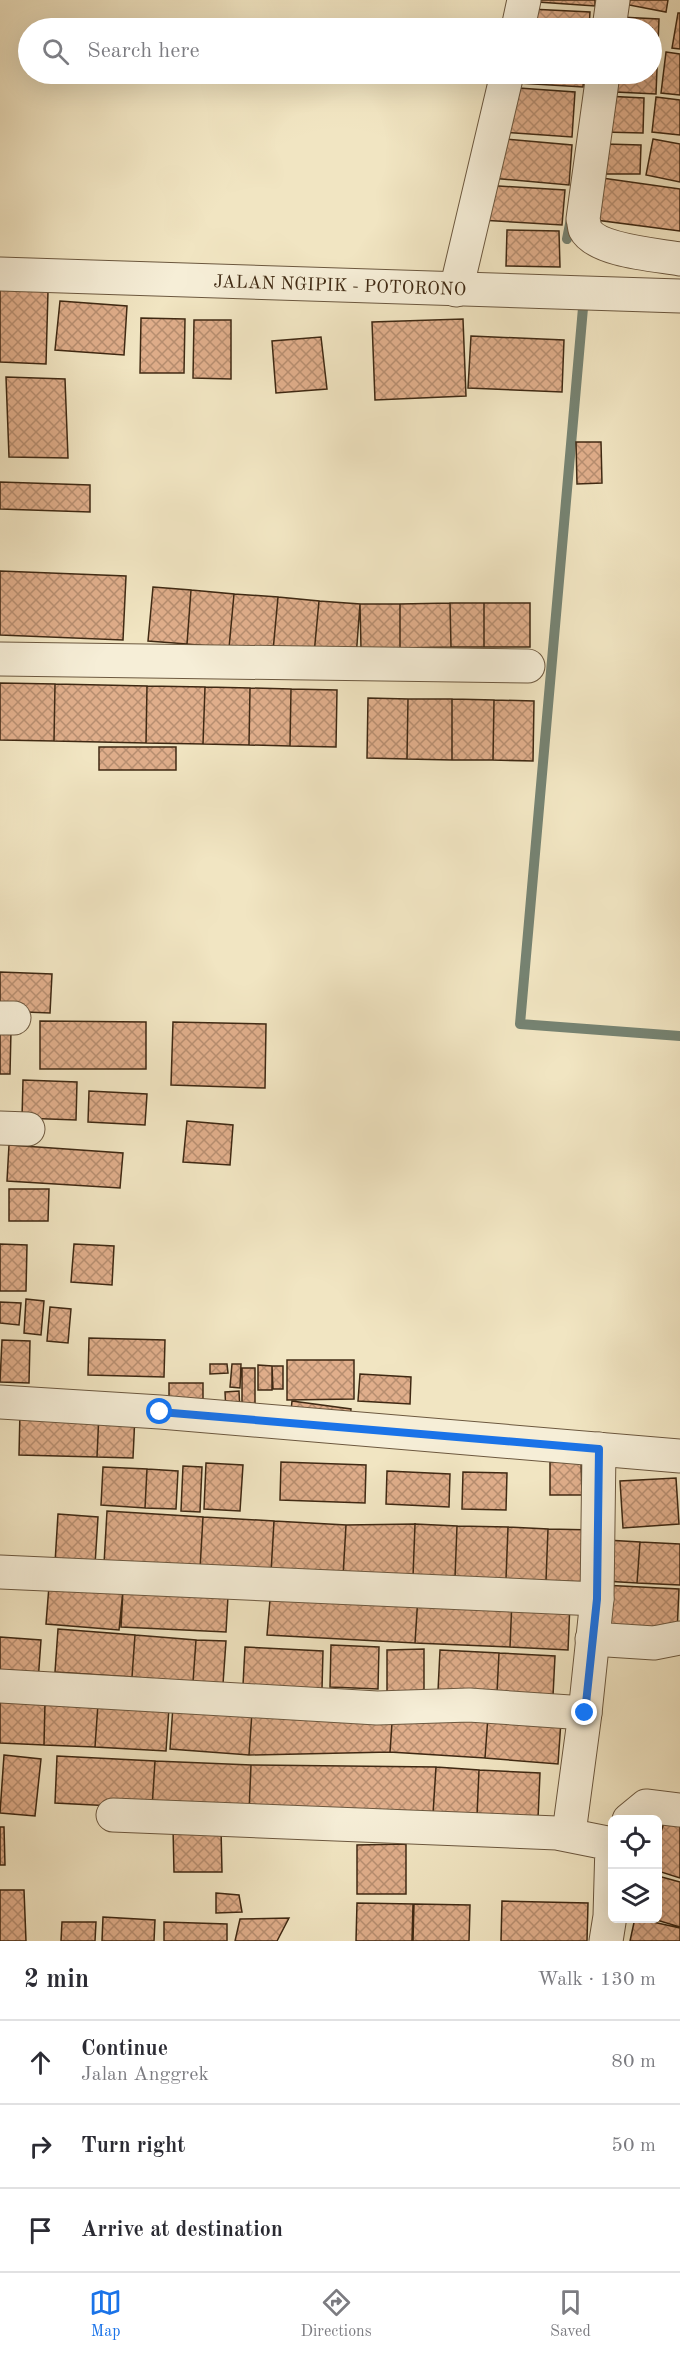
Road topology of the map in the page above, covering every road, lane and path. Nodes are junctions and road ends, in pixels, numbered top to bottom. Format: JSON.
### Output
{"nodes":[{"id":1,"x":524,"y":0,"type":"edge"},
{"id":2,"x":613,"y":0,"type":"edge"},
{"id":3,"x":520,"y":18,"type":"edge"},
{"id":4,"x":610,"y":18,"type":"edge"},
{"id":5,"x":505,"y":84,"type":"edge"},
{"id":6,"x":602,"y":84,"type":"edge"},
{"id":7,"x":680,"y":259,"type":"edge"},
{"id":8,"x":0,"y":274,"type":"edge"},
{"id":9,"x":456,"y":290,"type":"junction"},
{"id":10,"x":680,"y":296,"type":"edge"},
{"id":11,"x":0,"y":659,"type":"edge"},
{"id":12,"x":528,"y":666,"type":"dead end"},
{"id":13,"x":0,"y":1402,"type":"edge"},
{"id":14,"x":599,"y":1449,"type":"junction"},
{"id":15,"x":680,"y":1456,"type":"edge"},
{"id":16,"x":0,"y":1572,"type":"edge"},
{"id":17,"x":597,"y":1599,"type":"junction"},
{"id":18,"x":680,"y":1638,"type":"edge"},
{"id":19,"x":592,"y":1639,"type":"junction"},
{"id":20,"x":0,"y":1686,"type":"edge"},
{"id":21,"x":585,"y":1713,"type":"junction"},
{"id":22,"x":680,"y":1810,"type":"edge"},
{"id":23,"x":112,"y":1815,"type":"dead end"},
{"id":24,"x":635,"y":1815,"type":"edge"},
{"id":25,"x":569,"y":1833,"type":"junction"},
{"id":26,"x":608,"y":1843,"type":"edge"},
{"id":27,"x":611,"y":1869,"type":"edge"},
{"id":28,"x":606,"y":1941,"type":"edge"}],
"edges":[{"from":1,"to":3,"type":"street"},
{"from":2,"to":4,"type":"street"},
{"from":5,"to":9,"type":"street"},
{"from":6,"to":7,"type":"street"},
{"from":8,"to":9,"type":"street","name":"JALAN NGIPIK - POTORONO"},
{"from":9,"to":10,"type":"street","name":"JALAN NGIPIK - POTORONO"},
{"from":11,"to":12,"type":"street"},
{"from":13,"to":14,"type":"street"},
{"from":14,"to":15,"type":"street"},
{"from":14,"to":17,"type":"street"},
{"from":16,"to":17,"type":"street"},
{"from":17,"to":19,"type":"street"},
{"from":18,"to":19,"type":"street"},
{"from":19,"to":21,"type":"street"},
{"from":20,"to":21,"type":"street"},
{"from":21,"to":25,"type":"street"},
{"from":22,"to":24,"type":"street"},
{"from":23,"to":25,"type":"street"},
{"from":25,"to":26,"type":"street"},
{"from":27,"to":28,"type":"street"}]}
